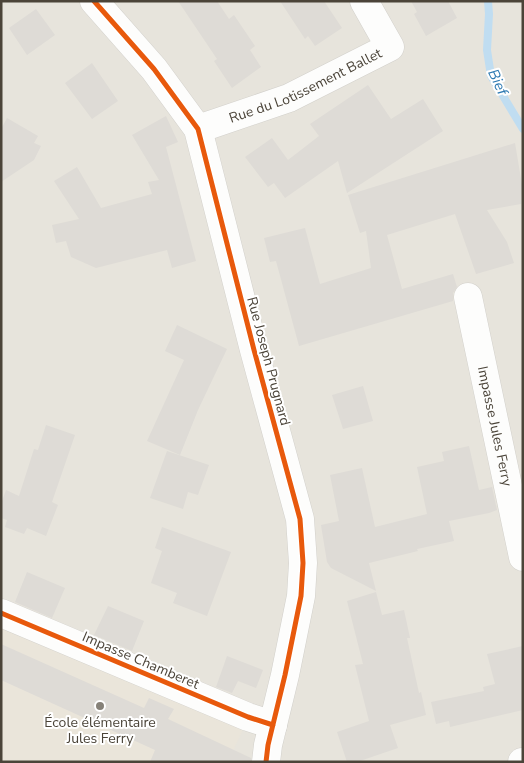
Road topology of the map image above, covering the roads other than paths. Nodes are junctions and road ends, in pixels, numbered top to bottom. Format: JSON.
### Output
{"nodes":[{"id":1,"x":94,"y":1,"type":"edge"},
{"id":2,"x":364,"y":1,"type":"edge"},
{"id":3,"x":198,"y":129,"type":"junction"},
{"id":4,"x":468,"y":297,"type":"dead end"},
{"id":5,"x":523,"y":557,"type":"edge"},
{"id":6,"x":1,"y":613,"type":"edge"},
{"id":7,"x":273,"y":725,"type":"junction"},
{"id":8,"x":266,"y":762,"type":"edge"}],
"edges":[{"from":1,"to":3,"type":"street","name":"Rue Joseph Prugnard"},
{"from":2,"to":3,"type":"street","name":"Rue du Lotissement Ballet"},
{"from":3,"to":7,"type":"street","name":"Rue Joseph Prugnard"},
{"from":4,"to":5,"type":"street","name":"Impasse Jules Ferry"},
{"from":6,"to":7,"type":"street","name":"Impasse Chamberet"},
{"from":7,"to":8,"type":"street","name":"Rue Joseph Prugnard"}]}
